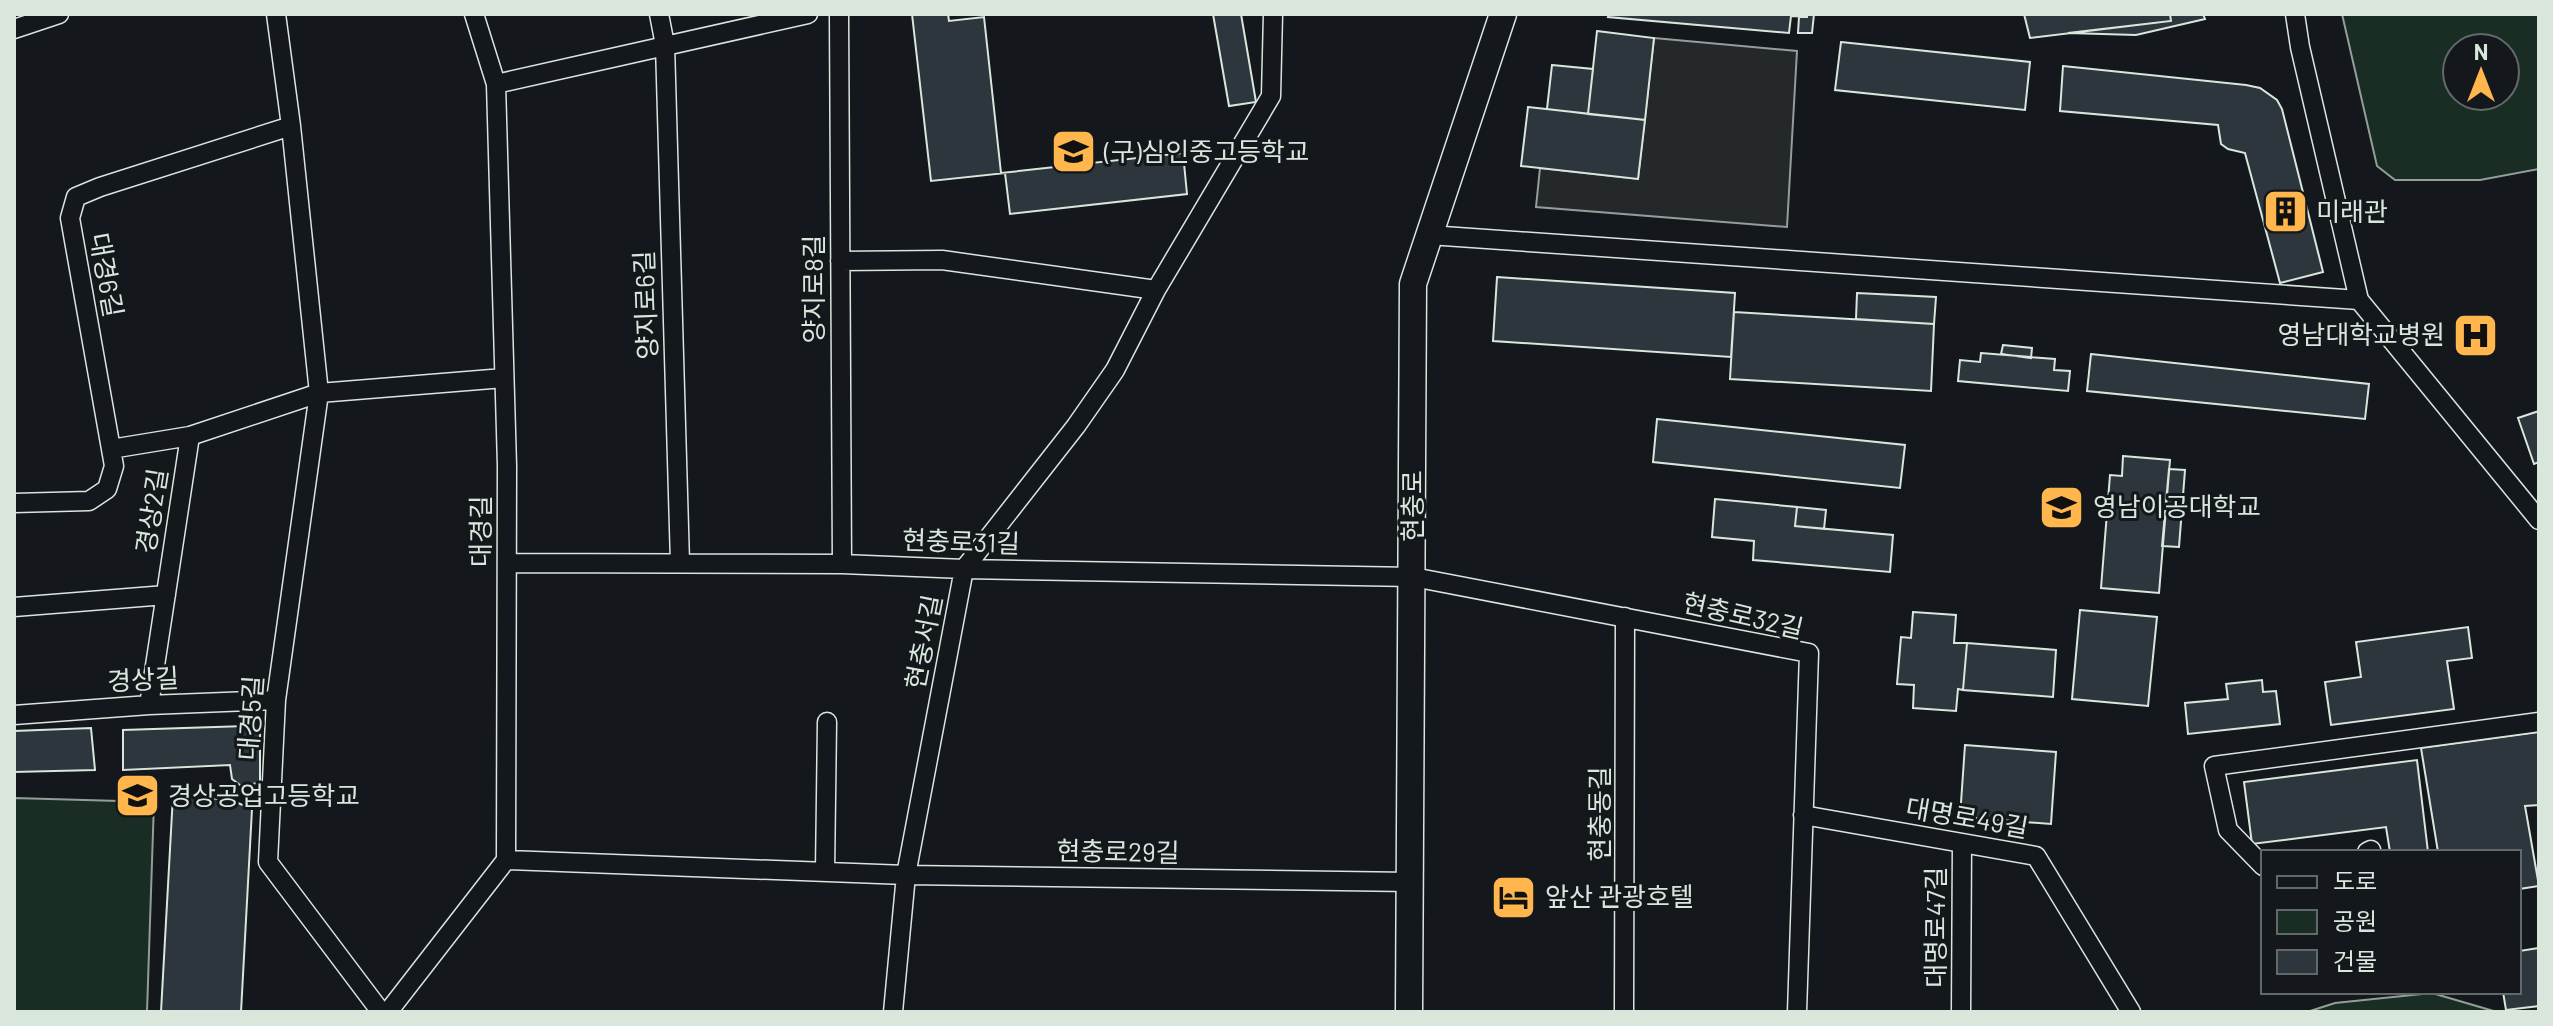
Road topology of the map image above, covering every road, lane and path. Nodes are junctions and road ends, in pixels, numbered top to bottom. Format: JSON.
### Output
{"nodes":[{"id":1,"x":59,"y":14,"type":"edge"},
{"id":2,"x":276,"y":14,"type":"edge"},
{"id":3,"x":474,"y":14,"type":"edge"},
{"id":4,"x":659,"y":14,"type":"edge"},
{"id":5,"x":808,"y":14,"type":"edge"},
{"id":6,"x":839,"y":14,"type":"edge"},
{"id":7,"x":1273,"y":14,"type":"edge"},
{"id":8,"x":1503,"y":14,"type":"edge"},
{"id":9,"x":2295,"y":14,"type":"edge"},
{"id":10,"x":14,"y":29,"type":"edge"},
{"id":11,"x":665,"y":45,"type":"junction"},
{"id":12,"x":496,"y":84,"type":"junction"},
{"id":13,"x":291,"y":126,"type":"junction"},
{"id":14,"x":1429,"y":235,"type":"junction"},
{"id":15,"x":840,"y":261,"type":"junction"},
{"id":16,"x":1156,"y":290,"type":"junction"},
{"id":17,"x":2359,"y":300,"type":"junction"},
{"id":18,"x":504,"y":378,"type":"junction"},
{"id":19,"x":319,"y":393,"type":"junction"},
{"id":20,"x":190,"y":436,"type":"junction"},
{"id":21,"x":111,"y":449,"type":"junction"},
{"id":22,"x":14,"y":503,"type":"edge"},
{"id":23,"x":2539,"y":520,"type":"edge"},
{"id":24,"x":507,"y":563,"type":"junction"},
{"id":25,"x":680,"y":563,"type":"junction"},
{"id":26,"x":842,"y":564,"type":"junction"},
{"id":27,"x":964,"y":569,"type":"junction"},
{"id":28,"x":1413,"y":577,"type":"junction"},
{"id":29,"x":166,"y":595,"type":"junction"},
{"id":30,"x":14,"y":607,"type":"edge"},
{"id":31,"x":1625,"y":617,"type":"junction"},
{"id":32,"x":276,"y":700,"type":"junction"},
{"id":33,"x":149,"y":705,"type":"junction"},
{"id":34,"x":14,"y":715,"type":"edge"},
{"id":35,"x":827,"y":722,"type":"dead end"},
{"id":36,"x":2539,"y":722,"type":"edge"},
{"id":37,"x":1803,"y":815,"type":"junction"},
{"id":38,"x":1962,"y":843,"type":"junction"},
{"id":39,"x":506,"y":860,"type":"junction"},
{"id":40,"x":2261,"y":864,"type":"edge"},
{"id":41,"x":825,"y":872,"type":"junction"},
{"id":42,"x":906,"y":875,"type":"junction"},
{"id":43,"x":1410,"y":882,"type":"junction"},
{"id":44,"x":381,"y":1012,"type":"edge"},
{"id":45,"x":388,"y":1012,"type":"edge"},
{"id":46,"x":893,"y":1012,"type":"edge"},
{"id":47,"x":1409,"y":1012,"type":"edge"},
{"id":48,"x":1624,"y":1012,"type":"edge"},
{"id":49,"x":1797,"y":1012,"type":"edge"},
{"id":50,"x":1961,"y":1012,"type":"edge"},
{"id":51,"x":2131,"y":1012,"type":"edge"}],
"edges":[{"from":1,"to":10,"type":"street"},
{"from":2,"to":13,"type":"street","name":"대경5길"},
{"from":3,"to":12,"type":"street","name":"대경길"},
{"from":4,"to":11,"type":"street","name":"양지로6길"},
{"from":5,"to":11,"type":"street"},
{"from":6,"to":15,"type":"street","name":"양지로8길"},
{"from":7,"to":16,"type":"street","name":"현충서길"},
{"from":8,"to":14,"type":"main road","name":"현충로"},
{"from":9,"to":17,"type":"street"},
{"from":11,"to":12,"type":"street"},
{"from":11,"to":25,"type":"street","name":"양지로6길"},
{"from":12,"to":18,"type":"street","name":"대경길"},
{"from":13,"to":19,"type":"street","name":"대경5길"},
{"from":13,"to":21,"type":"street","name":"대경6길"},
{"from":14,"to":17,"type":"street"},
{"from":14,"to":28,"type":"main road","name":"현충로"},
{"from":15,"to":16,"type":"street"},
{"from":15,"to":26,"type":"street","name":"양지로8길"},
{"from":16,"to":27,"type":"street","name":"현충서길"},
{"from":17,"to":23,"type":"street"},
{"from":18,"to":19,"type":"street"},
{"from":18,"to":24,"type":"street","name":"대경길"},
{"from":19,"to":20,"type":"street"},
{"from":19,"to":32,"type":"street","name":"대경5길"},
{"from":20,"to":21,"type":"street"},
{"from":20,"to":29,"type":"street","name":"경상2길"},
{"from":21,"to":22,"type":"street","name":"대경6길"},
{"from":24,"to":25,"type":"street","name":"현충로31길"},
{"from":24,"to":39,"type":"street","name":"대경길"},
{"from":25,"to":26,"type":"street","name":"현충로31길"},
{"from":26,"to":27,"type":"street","name":"현충로31길"},
{"from":27,"to":28,"type":"street","name":"현충로31길"},
{"from":27,"to":42,"type":"street","name":"현충서길"},
{"from":28,"to":31,"type":"street","name":"현충로32길"},
{"from":28,"to":43,"type":"main road","name":"현충로"},
{"from":29,"to":30,"type":"street"},
{"from":29,"to":33,"type":"street","name":"경상2길"},
{"from":31,"to":37,"type":"street","name":"현충로32길"},
{"from":31,"to":48,"type":"street","name":"현충동길"},
{"from":32,"to":33,"type":"street","name":"경상길"},
{"from":32,"to":44,"type":"street","name":"대경5길"},
{"from":33,"to":34,"type":"street","name":"경상길"},
{"from":35,"to":41,"type":"street"},
{"from":36,"to":40,"type":"street"},
{"from":37,"to":38,"type":"street","name":"대명로49길"},
{"from":37,"to":49,"type":"street","name":"현충로32길"},
{"from":38,"to":50,"type":"street","name":"대명로47길"},
{"from":38,"to":51,"type":"street","name":"대명로49길"},
{"from":39,"to":41,"type":"street","name":"현충로29길"},
{"from":39,"to":45,"type":"street"},
{"from":41,"to":42,"type":"street","name":"현충로29길"},
{"from":42,"to":43,"type":"street","name":"현충로29길"},
{"from":42,"to":46,"type":"street","name":"현충서길"},
{"from":43,"to":47,"type":"main road","name":"현충로"}]}
